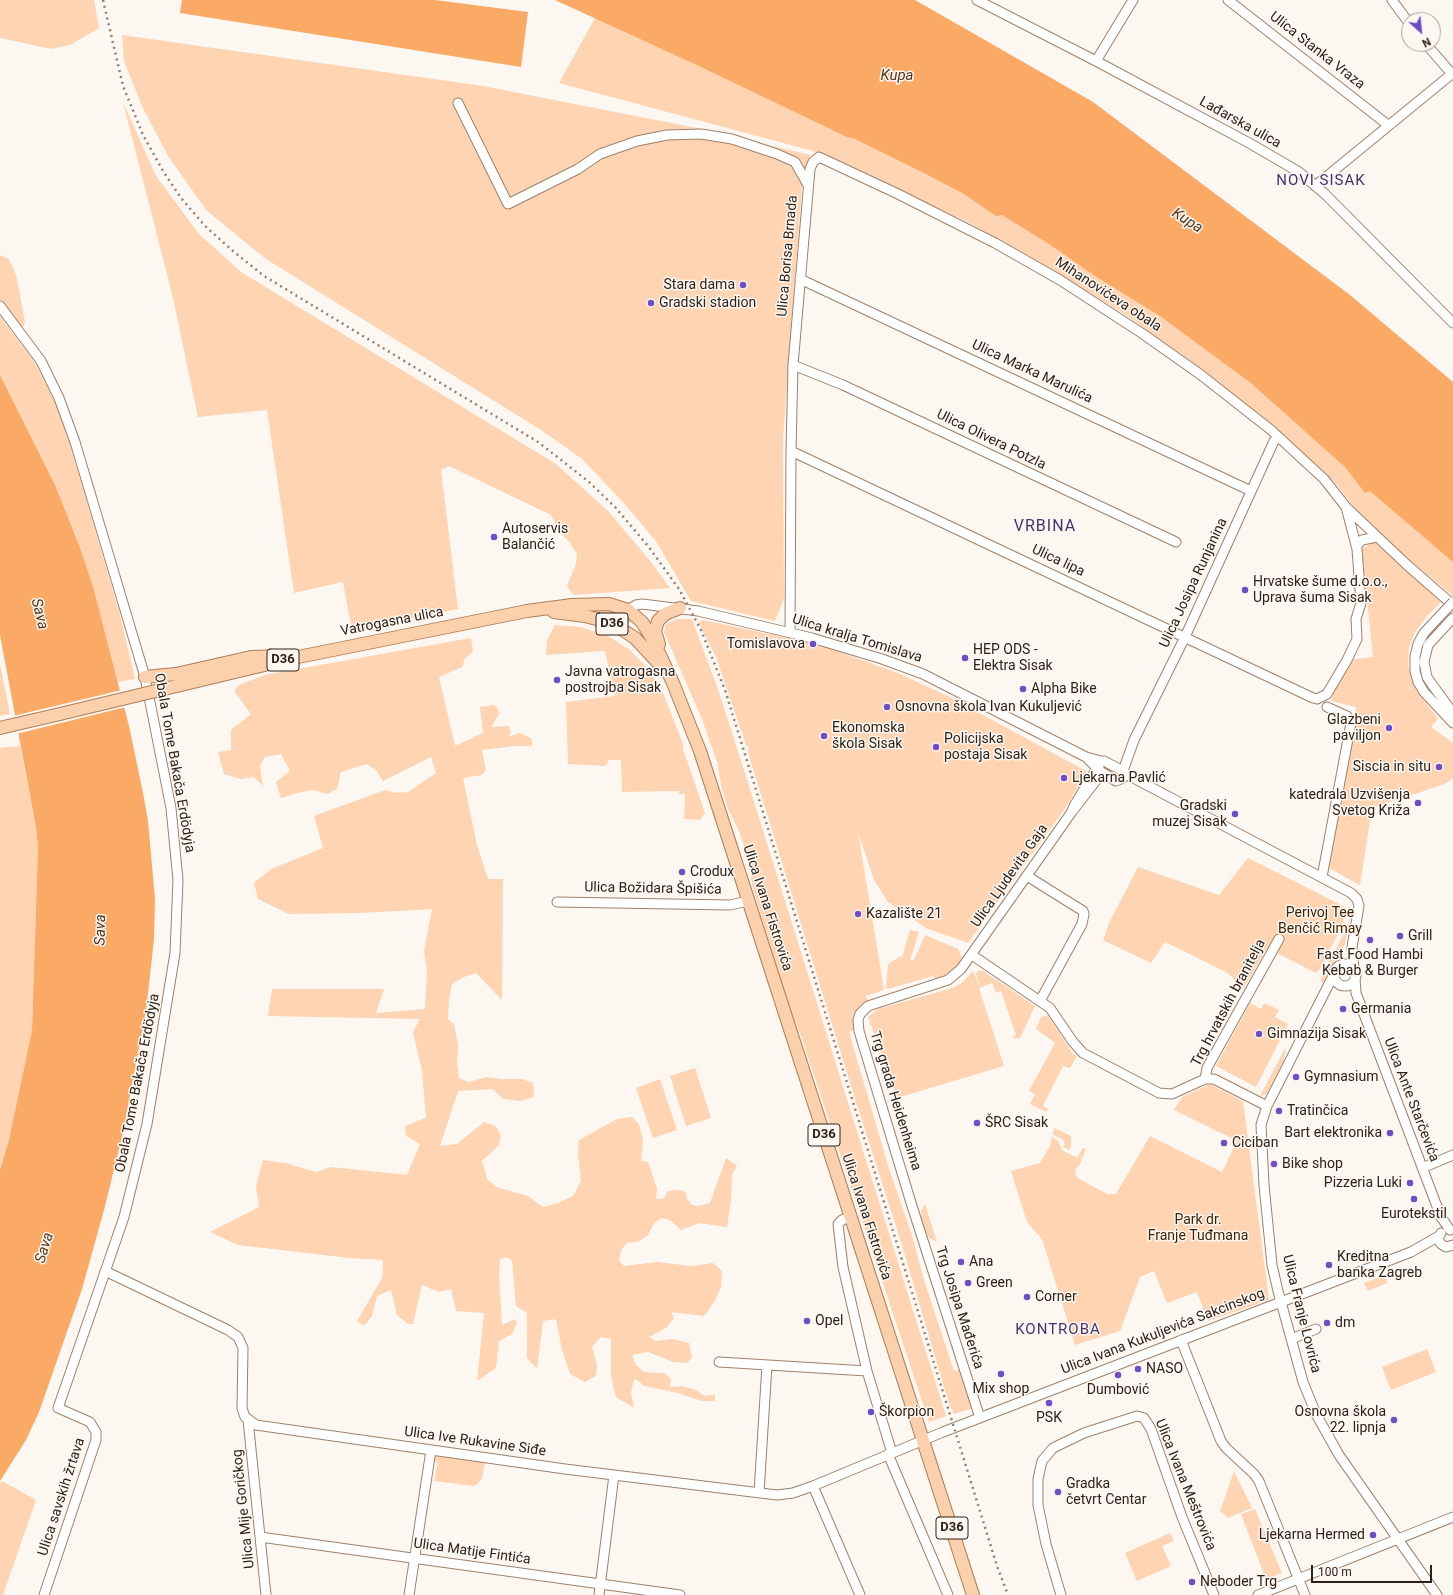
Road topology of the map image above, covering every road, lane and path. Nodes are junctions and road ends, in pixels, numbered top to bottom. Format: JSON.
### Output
{"nodes":[{"id":1,"x":977,"y":0,"type":"edge"},
{"id":2,"x":1133,"y":0,"type":"edge"},
{"id":3,"x":1228,"y":0,"type":"edge"},
{"id":4,"x":1392,"y":0,"type":"edge"},
{"id":5,"x":1401,"y":12,"type":"edge"},
{"id":6,"x":1433,"y":52,"type":"edge"},
{"id":7,"x":1096,"y":61,"type":"junction"},
{"id":8,"x":1452,"y":73,"type":"edge"},
{"id":9,"x":458,"y":103,"type":"dead end"},
{"id":10,"x":1388,"y":125,"type":"junction"},
{"id":11,"x":809,"y":186,"type":"junction"},
{"id":12,"x":1315,"y":186,"type":"junction"},
{"id":13,"x":800,"y":279,"type":"junction"},
{"id":14,"x":0,"y":306,"type":"edge"},
{"id":15,"x":1453,"y":322,"type":"edge"},
{"id":16,"x":793,"y":365,"type":"junction"},
{"id":17,"x":1278,"y":438,"type":"junction"},
{"id":18,"x":791,"y":451,"type":"junction"},
{"id":19,"x":1251,"y":491,"type":"junction"},
{"id":20,"x":1346,"y":507,"type":"junction"},
{"id":21,"x":1376,"y":537,"type":"junction"},
{"id":22,"x":1176,"y":542,"type":"dead end"},
{"id":23,"x":1357,"y":547,"type":"junction"},
{"id":24,"x":1453,"y":602,"type":"edge"},
{"id":25,"x":1453,"y":606,"type":"edge"},
{"id":26,"x":680,"y":608,"type":"junction"},
{"id":27,"x":628,"y":610,"type":"junction"},
{"id":28,"x":527,"y":611,"type":"junction"},
{"id":29,"x":1453,"y":618,"type":"edge"},
{"id":30,"x":790,"y":633,"type":"junction"},
{"id":31,"x":1185,"y":637,"type":"junction"},
{"id":32,"x":298,"y":657,"type":"junction"},
{"id":33,"x":661,"y":657,"type":"junction"},
{"id":34,"x":145,"y":676,"type":"junction"},
{"id":35,"x":673,"y":684,"type":"junction"},
{"id":36,"x":1312,"y":698,"type":"joint"},
{"id":37,"x":1326,"y":707,"type":"dead end"},
{"id":38,"x":1453,"y":713,"type":"edge"},
{"id":39,"x":1453,"y":723,"type":"edge"},
{"id":40,"x":0,"y":728,"type":"edge"},
{"id":41,"x":1134,"y":740,"type":"junction"},
{"id":42,"x":1099,"y":764,"type":"junction"},
{"id":43,"x":1114,"y":766,"type":"junction"},
{"id":44,"x":1124,"y":772,"type":"junction"},
{"id":45,"x":1105,"y":774,"type":"junction"},
{"id":46,"x":1118,"y":780,"type":"junction"},
{"id":47,"x":1147,"y":786,"type":"junction"},
{"id":48,"x":1071,"y":813,"type":"junction"},
{"id":49,"x":1027,"y":876,"type":"junction"},
{"id":50,"x":1322,"y":877,"type":"junction"},
{"id":51,"x":748,"y":901,"type":"junction"},
{"id":52,"x":558,"y":902,"type":"dead end"},
{"id":53,"x":1279,"y":939,"type":"dead end"},
{"id":54,"x":1352,"y":947,"type":"junction"},
{"id":55,"x":972,"y":955,"type":"junction"},
{"id":56,"x":1340,"y":965,"type":"junction"},
{"id":57,"x":1334,"y":974,"type":"junction"},
{"id":58,"x":1355,"y":974,"type":"junction"},
{"id":59,"x":1343,"y":986,"type":"junction"},
{"id":60,"x":1326,"y":992,"type":"junction"},
{"id":61,"x":1356,"y":993,"type":"junction"},
{"id":62,"x":1040,"y":1001,"type":"junction"},
{"id":63,"x":1205,"y":1080,"type":"junction"},
{"id":64,"x":1267,"y":1106,"type":"junction"},
{"id":65,"x":1453,"y":1156,"type":"edge"},
{"id":66,"x":1422,"y":1168,"type":"junction"},
{"id":67,"x":912,"y":1206,"type":"joint"},
{"id":68,"x":850,"y":1217,"type":"junction"},
{"id":69,"x":1440,"y":1217,"type":"junction"},
{"id":70,"x":1452,"y":1231,"type":"edge"},
{"id":71,"x":1439,"y":1235,"type":"junction"},
{"id":72,"x":1449,"y":1248,"type":"edge"},
{"id":73,"x":1411,"y":1252,"type":"junction"},
{"id":74,"x":105,"y":1271,"type":"junction"},
{"id":75,"x":1281,"y":1302,"type":"junction"},
{"id":76,"x":1316,"y":1329,"type":"dead end"},
{"id":77,"x":1291,"y":1339,"type":"junction"},
{"id":78,"x":1181,"y":1340,"type":"junction"},
{"id":79,"x":719,"y":1362,"type":"dead end"},
{"id":80,"x":767,"y":1365,"type":"junction"},
{"id":81,"x":867,"y":1371,"type":"junction"},
{"id":82,"x":58,"y":1406,"type":"joint"},
{"id":83,"x":980,"y":1418,"type":"junction"},
{"id":84,"x":248,"y":1420,"type":"junction"},
{"id":85,"x":924,"y":1439,"type":"junction"},
{"id":86,"x":431,"y":1450,"type":"junction"},
{"id":87,"x":890,"y":1453,"type":"junction"},
{"id":88,"x":614,"y":1475,"type":"junction"},
{"id":89,"x":813,"y":1486,"type":"junction"},
{"id":90,"x":759,"y":1493,"type":"junction"},
{"id":91,"x":1453,"y":1517,"type":"edge"},
{"id":92,"x":260,"y":1537,"type":"junction"},
{"id":93,"x":1398,"y":1539,"type":"junction"},
{"id":94,"x":415,"y":1558,"type":"junction"},
{"id":95,"x":1299,"y":1578,"type":"junction"},
{"id":96,"x":601,"y":1583,"type":"junction"},
{"id":97,"x":1269,"y":1593,"type":"edge"},
{"id":98,"x":44,"y":1595,"type":"edge"},
{"id":99,"x":266,"y":1595,"type":"edge"},
{"id":100,"x":409,"y":1595,"type":"edge"},
{"id":101,"x":599,"y":1595,"type":"edge"},
{"id":102,"x":680,"y":1595,"type":"edge"},
{"id":103,"x":860,"y":1595,"type":"edge"},
{"id":104,"x":948,"y":1595,"type":"edge"},
{"id":105,"x":973,"y":1595,"type":"edge"},
{"id":106,"x":1061,"y":1595,"type":"edge"},
{"id":107,"x":1214,"y":1595,"type":"edge"},
{"id":108,"x":1258,"y":1595,"type":"edge"},
{"id":109,"x":1305,"y":1595,"type":"edge"},
{"id":110,"x":1437,"y":1595,"type":"edge"}],
"edges":[{"from":1,"to":7,"type":"street","name":"Lađarska ulica"},
{"from":2,"to":7,"type":"street"},
{"from":3,"to":10,"type":"street","name":"Ulica Stanka Vraza"},
{"from":4,"to":5,"type":"street"},
{"from":6,"to":8,"type":"street"},
{"from":7,"to":12,"type":"street","name":"Lađarska ulica"},
{"from":8,"to":10,"type":"street"},
{"from":9,"to":11,"type":"street","name":"Ulica Borisa Brnada"},
{"from":10,"to":12,"type":"street"},
{"from":11,"to":13,"type":"street","name":"Ulica Borisa Brnada"},
{"from":11,"to":17,"type":"street","name":"Mihanovićeva obala"},
{"from":12,"to":15,"type":"street","name":"Lađarska ulica"},
{"from":13,"to":16,"type":"street","name":"Ulica Borisa Brnada"},
{"from":13,"to":19,"type":"street","name":"Ulica Marka Marulića"},
{"from":14,"to":34,"type":"street","name":"Obala Tome Bakača Erdödyja"},
{"from":16,"to":18,"type":"street","name":"Ulica Borisa Brnada"},
{"from":16,"to":22,"type":"street","name":"Ulica Olivera Potzla"},
{"from":17,"to":19,"type":"street","name":"Ulica Josipa Runjanina"},
{"from":17,"to":20,"type":"street","name":"Mihanovićeva obala"},
{"from":18,"to":30,"type":"street","name":"Ulica Borisa Brnada"},
{"from":18,"to":31,"type":"street","name":"Ulica lipa"},
{"from":19,"to":31,"type":"street","name":"Ulica Josipa Runjanina"},
{"from":20,"to":21,"type":"street","name":"Mihanovićeva obala"},
{"from":20,"to":23,"type":"street","name":"Mihanovićeva obala"},
{"from":21,"to":23,"type":"street"},
{"from":21,"to":25,"type":"street","name":"Mihanovićeva obala"},
{"from":23,"to":36,"type":"street","name":"Mihanovićeva obala"},
{"from":24,"to":39,"type":"street","bridge":true},
{"from":26,"to":27,"type":"street","name":"Ulica kralja Tomislava"},
{"from":26,"to":30,"type":"street","name":"Ulica kralja Tomislava"},
{"from":26,"to":33,"type":"main road"},
{"from":27,"to":28,"type":"main road","name":"Vatrogasna ulica","number":"D36"},
{"from":27,"to":33,"type":"main road","number":"D36"},
{"from":28,"to":32,"type":"main road","name":"Vatrogasna ulica","number":"D36"},
{"from":28,"to":35,"type":"main road","number":"D36"},
{"from":29,"to":38,"type":"street"},
{"from":30,"to":42,"type":"street","name":"Ulica kralja Tomislava"},
{"from":31,"to":36,"type":"street","name":"Ulica lipa"},
{"from":31,"to":41,"type":"street","name":"Ulica Josipa Runjanina"},
{"from":32,"to":34,"type":"main road"},
{"from":32,"to":40,"type":"main road","name":"Vatrogasna ulica","number":"D36","bridge":true},
{"from":33,"to":35,"type":"main road","number":"D36"},
{"from":34,"to":74,"type":"street","name":"Obala Tome Bakača Erdödyja"},
{"from":35,"to":51,"type":"main road","name":"Ulica Ivana Fistrovića","number":"D36"},
{"from":37,"to":50,"type":"street"},
{"from":41,"to":43,"type":"street","name":"Ulica Josipa Runjanina"},
{"from":41,"to":44,"type":"street","name":"Ulica Josipa Runjanina"},
{"from":42,"to":43,"type":"street","name":"Ulica kralja Tomislava"},
{"from":42,"to":45,"type":"street"},
{"from":42,"to":48,"type":"street","name":"Ulica Ljudevita Gaja"},
{"from":43,"to":44,"type":"street","name":"Ulica kralja Tomislava"},
{"from":44,"to":46,"type":"street"},
{"from":44,"to":47,"type":"street"},
{"from":45,"to":46,"type":"street"},
{"from":45,"to":48,"type":"street","name":"Ulica Ljudevita Gaja"},
{"from":46,"to":47,"type":"street"},
{"from":47,"to":50,"type":"street"},
{"from":48,"to":49,"type":"street","name":"Ulica Ljudevita Gaja"},
{"from":49,"to":55,"type":"street","name":"Ulica Ljudevita Gaja"},
{"from":49,"to":62,"type":"street"},
{"from":50,"to":54,"type":"street","name":"Ulica Ante Starčevića"},
{"from":51,"to":52,"type":"street","name":"Ulica Božidara Špišića"},
{"from":51,"to":68,"type":"main road","name":"Ulica Ivana Fistrovića","number":"D36"},
{"from":53,"to":63,"type":"street","name":"Trg hrvatskih branitelja"},
{"from":54,"to":56,"type":"street","name":"Ulica Ante Starčevića"},
{"from":54,"to":58,"type":"street","name":"Ulica Ante Starčevića"},
{"from":55,"to":62,"type":"street"},
{"from":55,"to":67,"type":"street","name":"Trg grada Heidenheima"},
{"from":56,"to":57,"type":"street"},
{"from":56,"to":58,"type":"street"},
{"from":57,"to":59,"type":"street"},
{"from":57,"to":60,"type":"street","name":"Ulica Franje Lovrića"},
{"from":58,"to":59,"type":"street"},
{"from":58,"to":61,"type":"street","name":"Ulica Ante Starčevića"},
{"from":59,"to":60,"type":"street"},
{"from":59,"to":61,"type":"street"},
{"from":60,"to":64,"type":"street","name":"Ulica Franje Lovrića"},
{"from":61,"to":66,"type":"street","name":"Ulica Ante Starčevića"},
{"from":62,"to":63,"type":"street"},
{"from":63,"to":64,"type":"street"},
{"from":64,"to":75,"type":"street","name":"Ulica Franje Lovrića"},
{"from":65,"to":66,"type":"street"},
{"from":66,"to":69,"type":"street","name":"Ulica Ante Starčevića"},
{"from":67,"to":83,"type":"street","name":"Trg Josipa Mađerića"},
{"from":68,"to":81,"type":"street","name":"Ulica Ivana Fistrovića"},
{"from":68,"to":85,"type":"main road","name":"Ulica Ivana Fistrovića","number":"D36"},
{"from":69,"to":70,"type":"street","name":"Ulica Ante Starčevića"},
{"from":69,"to":71,"type":"street","name":"Ulica Ante Starčevića"},
{"from":70,"to":71,"type":"street","name":"Ulica Ivana Kukuljevića Sakcinskog"},
{"from":71,"to":72,"type":"street"},
{"from":71,"to":73,"type":"street","name":"Ulica Ivana Kukuljevića Sakcinskog"},
{"from":72,"to":73,"type":"street","name":"Ulica Ivana Kukuljevića Sakcinskog"},
{"from":73,"to":75,"type":"street","name":"Ulica Ivana Kukuljevića Sakcinskog"},
{"from":74,"to":82,"type":"street","name":"Obala Tome Bakača Erdödyja"},
{"from":74,"to":84,"type":"street"},
{"from":75,"to":77,"type":"street","name":"Ulica Franje Lovrića"},
{"from":75,"to":78,"type":"street","name":"Ulica Ivana Kukuljevića Sakcinskog"},
{"from":76,"to":77,"type":"street"},
{"from":77,"to":93,"type":"street","name":"Ulica Franje Lovrića"},
{"from":78,"to":83,"type":"street","name":"Ulica Ivana Kukuljevića Sakcinskog"},
{"from":78,"to":95,"type":"street"},
{"from":79,"to":80,"type":"street"},
{"from":80,"to":81,"type":"street"},
{"from":80,"to":90,"type":"street"},
{"from":81,"to":87,"type":"street","name":"Ulica Ivana Fistrovića"},
{"from":82,"to":98,"type":"street","name":"Ulica savskih žrtava"},
{"from":83,"to":85,"type":"street","name":"Ulica Ivana Kukuljevića Sakcinskog"},
{"from":84,"to":86,"type":"street","name":"Ulica Ive Rukavine Siđe"},
{"from":84,"to":92,"type":"street","name":"Ulica Mije Goričkog"},
{"from":85,"to":87,"type":"street","name":"Ulica Ive Rukavine Siđe"},
{"from":85,"to":105,"type":"main road","name":"Ulica Ivana Fistrovića","number":"D36"},
{"from":86,"to":88,"type":"street","name":"Ulica Ive Rukavine Siđe"},
{"from":86,"to":94,"type":"street"},
{"from":87,"to":89,"type":"street","name":"Ulica Ive Rukavine Siđe"},
{"from":87,"to":104,"type":"street","name":"Ulica Ivana Fistrovića"},
{"from":88,"to":90,"type":"street","name":"Ulica Ive Rukavine Siđe"},
{"from":88,"to":96,"type":"street"},
{"from":89,"to":90,"type":"street","name":"Ulica Ive Rukavine Siđe"},
{"from":89,"to":103,"type":"street"},
{"from":91,"to":93,"type":"street"},
{"from":92,"to":94,"type":"street","name":"Ulica Matije Fintića"},
{"from":92,"to":99,"type":"street","name":"Ulica Mije Goričkog"},
{"from":93,"to":95,"type":"street"},
{"from":93,"to":110,"type":"street","name":"Ulica Franje Lovrića"},
{"from":94,"to":96,"type":"street","name":"Ulica Matije Fintića"},
{"from":94,"to":100,"type":"street"},
{"from":95,"to":97,"type":"street"},
{"from":95,"to":109,"type":"street"},
{"from":96,"to":101,"type":"street"},
{"from":96,"to":102,"type":"street","name":"Ulica Matije Fintića"},
{"from":97,"to":108,"type":"street"},
{"from":106,"to":107,"type":"street","name":"Ulica Ivana Meštrovića"}]}
